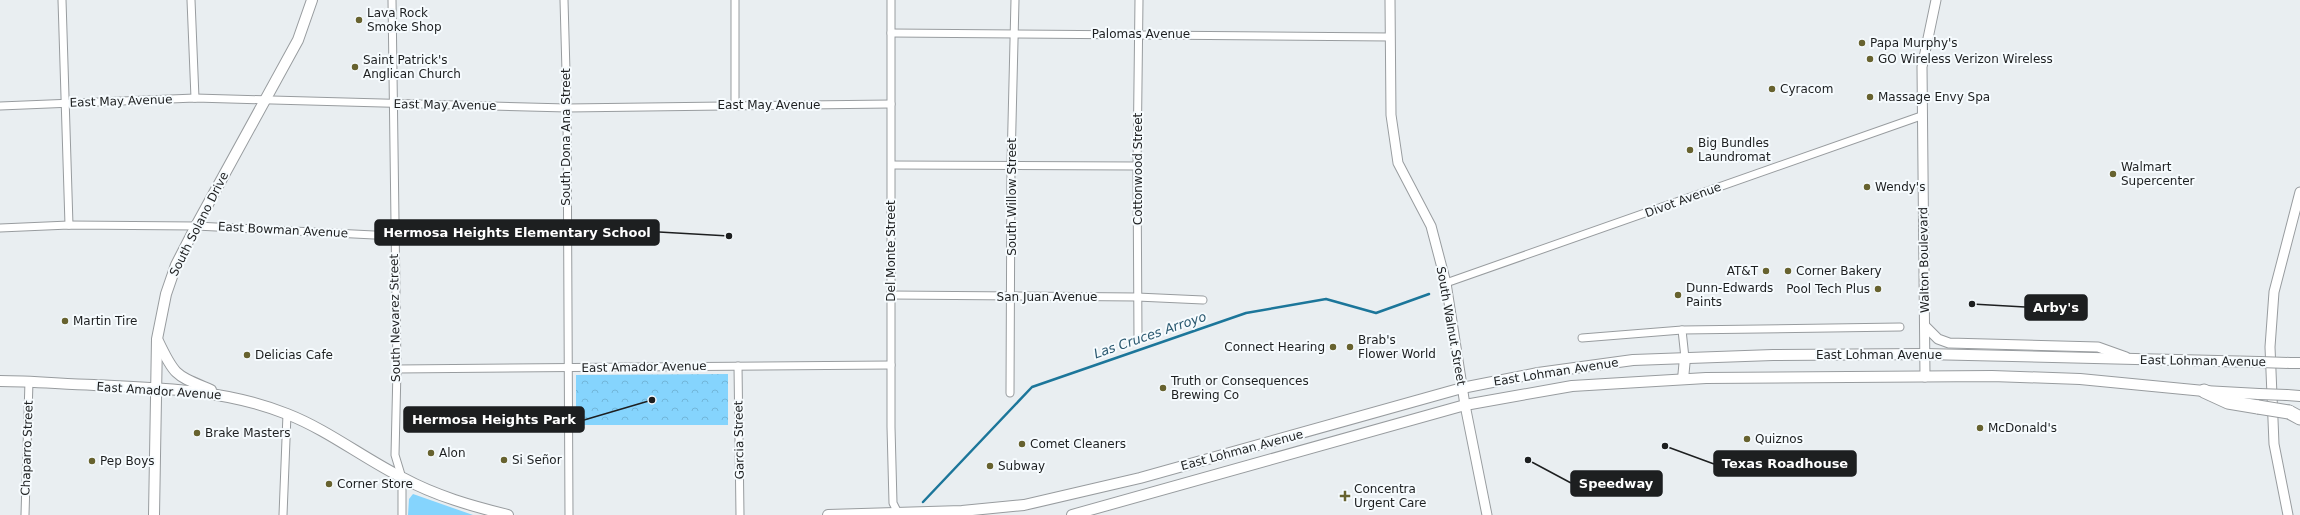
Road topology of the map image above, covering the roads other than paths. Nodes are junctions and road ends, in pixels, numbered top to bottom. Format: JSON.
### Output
{"nodes":[{"id":1,"x":62,"y":0,"type":"edge"},
{"id":2,"x":192,"y":0,"type":"edge"},
{"id":3,"x":312,"y":0,"type":"edge"},
{"id":4,"x":392,"y":0,"type":"edge"},
{"id":5,"x":564,"y":0,"type":"edge"},
{"id":6,"x":735,"y":0,"type":"edge"},
{"id":7,"x":891,"y":0,"type":"edge"},
{"id":8,"x":1015,"y":0,"type":"edge"},
{"id":9,"x":1139,"y":0,"type":"edge"},
{"id":10,"x":1390,"y":0,"type":"edge"},
{"id":11,"x":1936,"y":0,"type":"edge"},
{"id":12,"x":891,"y":33,"type":"junction"},
{"id":13,"x":1015,"y":33,"type":"junction"},
{"id":14,"x":1139,"y":34,"type":"junction"},
{"id":15,"x":1390,"y":37,"type":"junction"},
{"id":16,"x":195,"y":98,"type":"junction"},
{"id":17,"x":267,"y":100,"type":"junction"},
{"id":18,"x":65,"y":103,"type":"junction"},
{"id":19,"x":394,"y":104,"type":"junction"},
{"id":20,"x":891,"y":104,"type":"junction"},
{"id":21,"x":736,"y":105,"type":"junction"},
{"id":22,"x":0,"y":106,"type":"edge"},
{"id":23,"x":567,"y":108,"type":"junction"},
{"id":24,"x":1921,"y":116,"type":"junction"},
{"id":25,"x":1011,"y":164,"type":"junction"},
{"id":26,"x":892,"y":165,"type":"junction"},
{"id":27,"x":1137,"y":166,"type":"junction"},
{"id":28,"x":2300,"y":192,"type":"edge"},
{"id":29,"x":69,"y":225,"type":"junction"},
{"id":30,"x":196,"y":226,"type":"junction"},
{"id":31,"x":0,"y":228,"type":"edge"},
{"id":32,"x":394,"y":236,"type":"junction"},
{"id":33,"x":566,"y":236,"type":"junction"},
{"id":34,"x":1446,"y":283,"type":"junction"},
{"id":35,"x":891,"y":295,"type":"junction"},
{"id":36,"x":1012,"y":297,"type":"junction"},
{"id":37,"x":1137,"y":297,"type":"junction"},
{"id":38,"x":1203,"y":300,"type":"dead end"},
{"id":39,"x":1925,"y":326,"type":"junction"},
{"id":40,"x":1900,"y":327,"type":"dead end"},
{"id":41,"x":1682,"y":330,"type":"junction"},
{"id":42,"x":1138,"y":338,"type":"dead end"},
{"id":43,"x":1582,"y":338,"type":"dead end"},
{"id":44,"x":157,"y":339,"type":"junction"},
{"id":45,"x":1925,"y":354,"type":"junction"},
{"id":46,"x":1685,"y":358,"type":"junction"},
{"id":47,"x":2131,"y":359,"type":"junction"},
{"id":48,"x":2295,"y":363,"type":"edge"},
{"id":49,"x":890,"y":365,"type":"junction"},
{"id":50,"x":738,"y":366,"type":"junction"},
{"id":51,"x":569,"y":368,"type":"junction"},
{"id":52,"x":397,"y":369,"type":"junction"},
{"id":53,"x":1569,"y":369,"type":"junction"},
{"id":54,"x":1925,"y":377,"type":"junction"},
{"id":55,"x":1683,"y":379,"type":"junction"},
{"id":56,"x":0,"y":381,"type":"edge"},
{"id":57,"x":29,"y":381,"type":"junction"},
{"id":58,"x":1572,"y":386,"type":"junction"},
{"id":59,"x":155,"y":388,"type":"junction"},
{"id":60,"x":1462,"y":388,"type":"junction"},
{"id":61,"x":2204,"y":391,"type":"joint"},
{"id":62,"x":1010,"y":393,"type":"dead end"},
{"id":63,"x":221,"y":394,"type":"junction"},
{"id":64,"x":2300,"y":396,"type":"edge"},
{"id":65,"x":2258,"y":400,"type":"junction"},
{"id":66,"x":1465,"y":406,"type":"junction"},
{"id":67,"x":287,"y":414,"type":"junction"},
{"id":68,"x":2294,"y":415,"type":"edge"},
{"id":69,"x":402,"y":478,"type":"junction"},
{"id":70,"x":899,"y":514,"type":"edge"},
{"id":71,"x":25,"y":515,"type":"edge"},
{"id":72,"x":154,"y":515,"type":"edge"},
{"id":73,"x":283,"y":515,"type":"edge"},
{"id":74,"x":402,"y":515,"type":"edge"},
{"id":75,"x":508,"y":515,"type":"edge"},
{"id":76,"x":569,"y":515,"type":"edge"},
{"id":77,"x":740,"y":515,"type":"edge"},
{"id":78,"x":828,"y":515,"type":"edge"},
{"id":79,"x":1072,"y":515,"type":"edge"},
{"id":80,"x":1487,"y":515,"type":"edge"},
{"id":81,"x":2288,"y":515,"type":"edge"}],
"edges":[{"from":1,"to":18,"type":"street"},
{"from":2,"to":16,"type":"street"},
{"from":3,"to":17,"type":"main road","name":"South Solano Drive"},
{"from":4,"to":19,"type":"street","name":"South Nevarez Street"},
{"from":5,"to":23,"type":"street","name":"South Dona Ana Street"},
{"from":6,"to":21,"type":"street"},
{"from":7,"to":12,"type":"street","name":"Del Monte Street"},
{"from":8,"to":13,"type":"street","name":"South Willow Street"},
{"from":9,"to":14,"type":"street","name":"Cottonwood Street"},
{"from":10,"to":15,"type":"street","name":"South Walnut Street"},
{"from":11,"to":24,"type":"street","name":"Walton Boulevard"},
{"from":12,"to":13,"type":"street","name":"Palomas Avenue"},
{"from":12,"to":20,"type":"street","name":"Del Monte Street"},
{"from":13,"to":14,"type":"street","name":"Palomas Avenue"},
{"from":13,"to":25,"type":"street","name":"South Willow Street"},
{"from":14,"to":15,"type":"street","name":"Palomas Avenue"},
{"from":14,"to":27,"type":"street","name":"Cottonwood Street"},
{"from":15,"to":34,"type":"street","name":"South Walnut Street"},
{"from":16,"to":17,"type":"street","name":"East May Avenue"},
{"from":16,"to":18,"type":"street","name":"East May Avenue"},
{"from":17,"to":19,"type":"street","name":"East May Avenue"},
{"from":17,"to":30,"type":"main road","name":"South Solano Drive"},
{"from":18,"to":22,"type":"street","name":"East May Avenue"},
{"from":18,"to":29,"type":"street"},
{"from":19,"to":23,"type":"street","name":"East May Avenue"},
{"from":19,"to":32,"type":"street","name":"South Nevarez Street"},
{"from":20,"to":21,"type":"street","name":"East May Avenue"},
{"from":20,"to":26,"type":"street","name":"Del Monte Street"},
{"from":21,"to":23,"type":"street","name":"East May Avenue"},
{"from":23,"to":33,"type":"street","name":"South Dona Ana Street"},
{"from":24,"to":34,"type":"street","name":"Divot Avenue"},
{"from":24,"to":39,"type":"street","name":"Walton Boulevard"},
{"from":25,"to":26,"type":"street"},
{"from":25,"to":27,"type":"street"},
{"from":25,"to":36,"type":"street","name":"South Willow Street"},
{"from":26,"to":35,"type":"street","name":"Del Monte Street"},
{"from":27,"to":37,"type":"street","name":"Cottonwood Street"},
{"from":28,"to":81,"type":"street"},
{"from":29,"to":30,"type":"street","name":"East Bowman Avenue"},
{"from":29,"to":31,"type":"street","name":"East Bowman Avenue"},
{"from":30,"to":32,"type":"street","name":"East Bowman Avenue"},
{"from":30,"to":44,"type":"main road","name":"South Solano Drive"},
{"from":32,"to":33,"type":"street","name":"East Bowman Avenue"},
{"from":32,"to":52,"type":"street","name":"South Nevarez Street"},
{"from":33,"to":51,"type":"street","name":"South Dona Ana Street"},
{"from":34,"to":60,"type":"street","name":"South Walnut Street"},
{"from":35,"to":36,"type":"street","name":"San Juan Avenue"},
{"from":35,"to":49,"type":"street","name":"Del Monte Street"},
{"from":36,"to":37,"type":"street","name":"San Juan Avenue"},
{"from":36,"to":62,"type":"street","name":"South Willow Street"},
{"from":37,"to":38,"type":"street","name":"San Juan Avenue"},
{"from":37,"to":42,"type":"street","name":"Cottonwood Street"},
{"from":39,"to":45,"type":"street","name":"Walton Boulevard"},
{"from":39,"to":47,"type":"street"},
{"from":40,"to":41,"type":"street"},
{"from":41,"to":43,"type":"street"},
{"from":41,"to":46,"type":"street"},
{"from":44,"to":59,"type":"main road","name":"South Solano Drive"},
{"from":44,"to":63,"type":"main road"},
{"from":45,"to":46,"type":"main road","name":"East Lohman Avenue"},
{"from":45,"to":47,"type":"main road","name":"East Lohman Avenue"},
{"from":45,"to":54,"type":"street","name":"Walton Boulevard"},
{"from":46,"to":53,"type":"main road","name":"East Lohman Avenue"},
{"from":46,"to":55,"type":"main road"},
{"from":47,"to":48,"type":"main road","name":"East Lohman Avenue","bridge":true},
{"from":49,"to":50,"type":"street","name":"East Amador Avenue"},
{"from":49,"to":70,"type":"street","name":"Del Monte Street"},
{"from":50,"to":51,"type":"street","name":"East Amador Avenue"},
{"from":50,"to":77,"type":"street","name":"Garcia Street"},
{"from":51,"to":52,"type":"street","name":"East Amador Avenue"},
{"from":51,"to":76,"type":"street","name":"South Dona Ana Street"},
{"from":52,"to":69,"type":"street","name":"South Nevarez Street"},
{"from":53,"to":58,"type":"main road"},
{"from":53,"to":60,"type":"main road","name":"East Lohman Avenue"},
{"from":54,"to":55,"type":"main road","name":"East Lohman Avenue"},
{"from":54,"to":61,"type":"main road","name":"East Lohman Avenue"},
{"from":55,"to":58,"type":"main road","name":"East Lohman Avenue"},
{"from":56,"to":57,"type":"main road","name":"East Amador Avenue"},
{"from":57,"to":59,"type":"main road","name":"East Amador Avenue"},
{"from":57,"to":71,"type":"street","name":"Chaparro Street"},
{"from":58,"to":66,"type":"main road","name":"East Lohman Avenue"},
{"from":59,"to":63,"type":"main road","name":"East Amador Avenue"},
{"from":59,"to":72,"type":"main road","name":"South Solano Drive"},
{"from":60,"to":66,"type":"street","name":"South Walnut Street"},
{"from":60,"to":70,"type":"main road","name":"East Lohman Avenue"},
{"from":61,"to":65,"type":"highway"},
{"from":63,"to":67,"type":"main road","name":"East Amador Avenue"},
{"from":64,"to":65,"type":"main road","bridge":true},
{"from":65,"to":68,"type":"highway","bridge":true},
{"from":66,"to":79,"type":"main road","name":"East Lohman Avenue"},
{"from":66,"to":80,"type":"street","name":"South Walnut Street"},
{"from":67,"to":69,"type":"main road","name":"East Amador Avenue"},
{"from":67,"to":73,"type":"street"},
{"from":69,"to":74,"type":"street","name":"South Nevarez Street"},
{"from":69,"to":75,"type":"main road","name":"East Amador Avenue"},
{"from":70,"to":78,"type":"main road","name":"East Lohman Avenue"}]}
